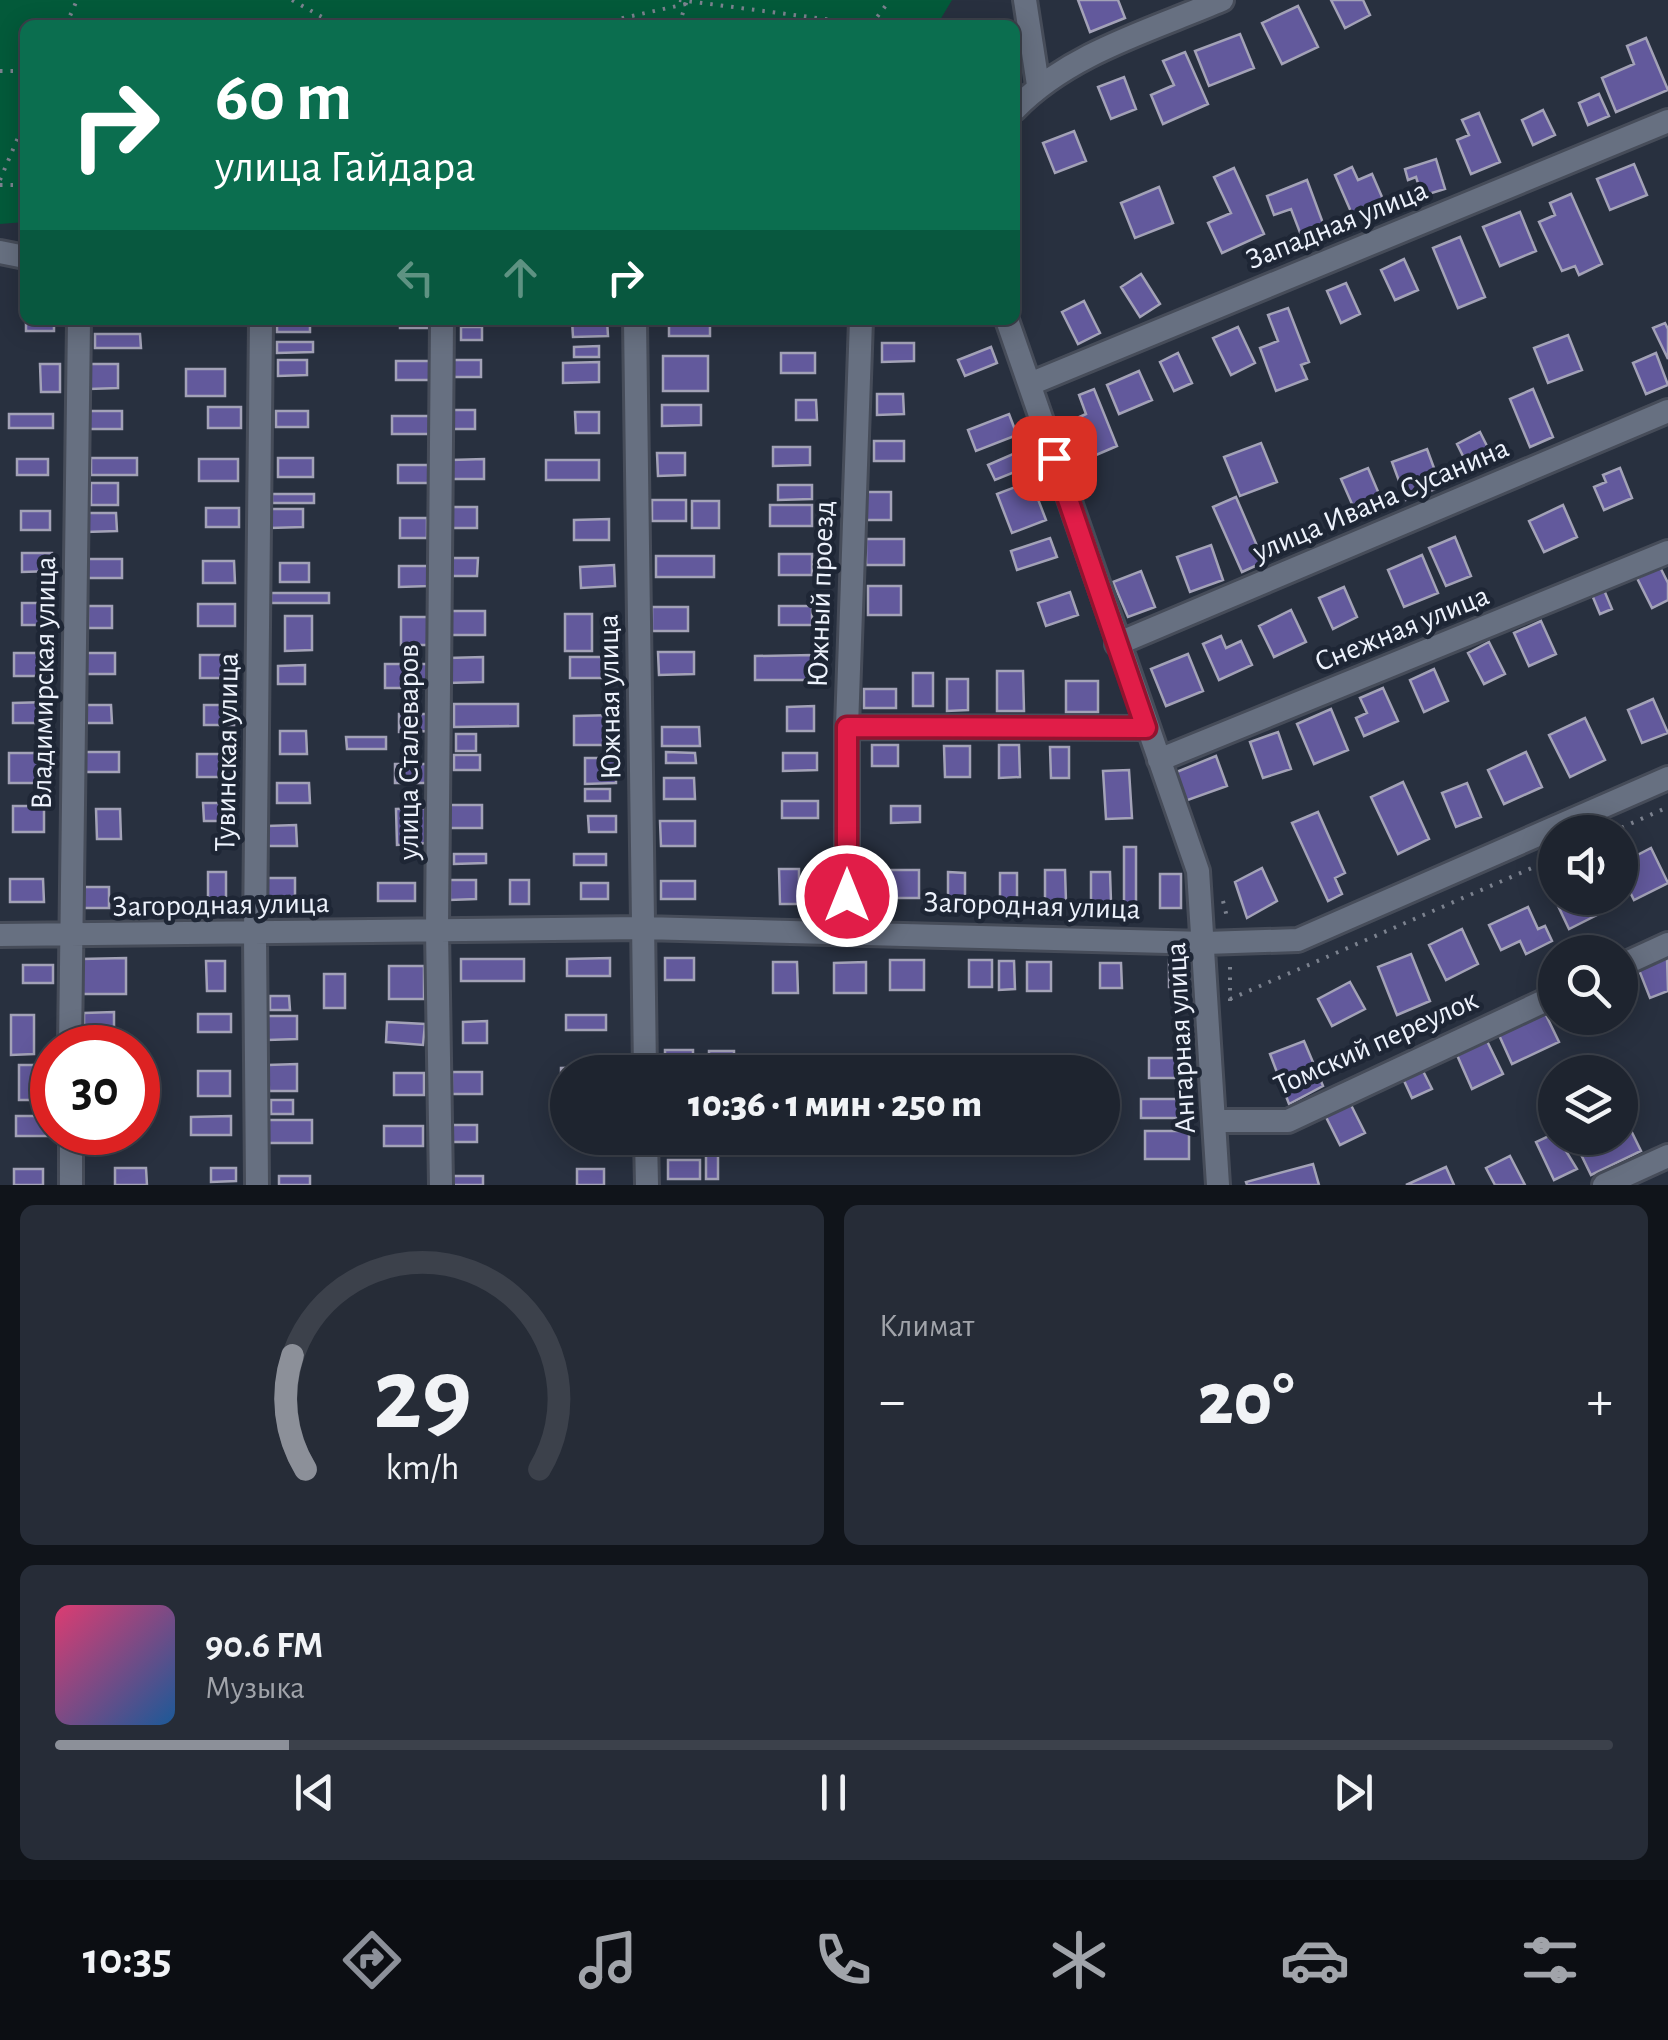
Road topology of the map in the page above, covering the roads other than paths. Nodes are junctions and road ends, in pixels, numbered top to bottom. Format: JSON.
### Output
{"nodes":[{"id":1,"x":1025,"y":0,"type":"edge"},
{"id":2,"x":1222,"y":0,"type":"edge"},
{"id":3,"x":1038,"y":85,"type":"junction"},
{"id":4,"x":1020,"y":104,"type":"edge"},
{"id":5,"x":1668,"y":121,"type":"edge"},
{"id":6,"x":79,"y":325,"type":"edge"},
{"id":7,"x":261,"y":325,"type":"edge"},
{"id":8,"x":442,"y":325,"type":"edge"},
{"id":9,"x":635,"y":325,"type":"edge"},
{"id":10,"x":861,"y":325,"type":"edge"},
{"id":11,"x":1009,"y":325,"type":"edge"},
{"id":12,"x":1030,"y":384,"type":"junction"},
{"id":13,"x":1668,"y":412,"type":"edge"},
{"id":14,"x":1668,"y":552,"type":"edge"},
{"id":15,"x":1117,"y":644,"type":"junction"},
{"id":16,"x":847,"y":727,"type":"junction"},
{"id":17,"x":1146,"y":728,"type":"junction"},
{"id":18,"x":1159,"y":760,"type":"junction"},
{"id":19,"x":1668,"y":778,"type":"edge"},
{"id":20,"x":643,"y":928,"type":"junction"},
{"id":21,"x":437,"y":930,"type":"junction"},
{"id":22,"x":847,"y":930,"type":"junction"},
{"id":23,"x":0,"y":935,"type":"edge"},
{"id":24,"x":255,"y":935,"type":"junction"},
{"id":25,"x":70,"y":937,"type":"junction"},
{"id":26,"x":1205,"y":942,"type":"junction"},
{"id":27,"x":1668,"y":944,"type":"edge"},
{"id":28,"x":1638,"y":958,"type":"edge"},
{"id":29,"x":1538,"y":1004,"type":"edge"},
{"id":30,"x":70,"y":1025,"type":"edge"},
{"id":31,"x":645,"y":1055,"type":"edge"},
{"id":32,"x":1216,"y":1121,"type":"junction"},
{"id":33,"x":71,"y":1155,"type":"edge"},
{"id":34,"x":646,"y":1155,"type":"edge"},
{"id":35,"x":1668,"y":1156,"type":"edge"},
{"id":36,"x":71,"y":1185,"type":"edge"},
{"id":37,"x":257,"y":1185,"type":"edge"},
{"id":38,"x":441,"y":1185,"type":"edge"},
{"id":39,"x":647,"y":1185,"type":"edge"},
{"id":40,"x":1218,"y":1185,"type":"edge"},
{"id":41,"x":1604,"y":1185,"type":"edge"}],
"edges":[{"from":1,"to":3,"type":"street"},
{"from":2,"to":3,"type":"street"},
{"from":3,"to":4,"type":"street"},
{"from":5,"to":12,"type":"street","name":"Западная улица"},
{"from":6,"to":25,"type":"street","name":"Владимирская улица"},
{"from":7,"to":24,"type":"street","name":"Тувинская улица"},
{"from":8,"to":21,"type":"street","name":"улица Сталеваров"},
{"from":9,"to":20,"type":"street","name":"Южная улица"},
{"from":10,"to":16,"type":"street","name":"Южный проезд"},
{"from":11,"to":12,"type":"street","name":"Ангарная улица"},
{"from":12,"to":15,"type":"street","name":"Ангарная улица"},
{"from":13,"to":15,"type":"street","name":"улица Ивана Сусанина"},
{"from":14,"to":18,"type":"street","name":"Снежная улица"},
{"from":15,"to":17,"type":"street","name":"Ангарная улица"},
{"from":16,"to":17,"type":"street"},
{"from":16,"to":22,"type":"street","name":"Южный проезд"},
{"from":17,"to":18,"type":"street","name":"Ангарная улица"},
{"from":18,"to":26,"type":"street","name":"Ангарная улица"},
{"from":19,"to":26,"type":"street","name":"Загородная улица"},
{"from":20,"to":21,"type":"street","name":"Загородная улица"},
{"from":20,"to":22,"type":"street","name":"Загородная улица"},
{"from":20,"to":31,"type":"street","name":"Южная улица"},
{"from":21,"to":24,"type":"street","name":"Загородная улица"},
{"from":21,"to":38,"type":"street","name":"улица Сталеваров"},
{"from":22,"to":26,"type":"street","name":"Загородная улица"},
{"from":23,"to":25,"type":"street","name":"Загородная улица"},
{"from":24,"to":25,"type":"street","name":"Загородная улица"},
{"from":24,"to":37,"type":"street","name":"Тувинская улица"},
{"from":25,"to":30,"type":"street","name":"Владимирская улица"},
{"from":26,"to":32,"type":"street","name":"Ангарная улица"},
{"from":27,"to":28,"type":"street"},
{"from":29,"to":32,"type":"street","name":"Томский переулок"},
{"from":32,"to":40,"type":"street","name":"Ангарная улица"},
{"from":33,"to":36,"type":"street"},
{"from":34,"to":39,"type":"street"},
{"from":35,"to":41,"type":"street"}]}
